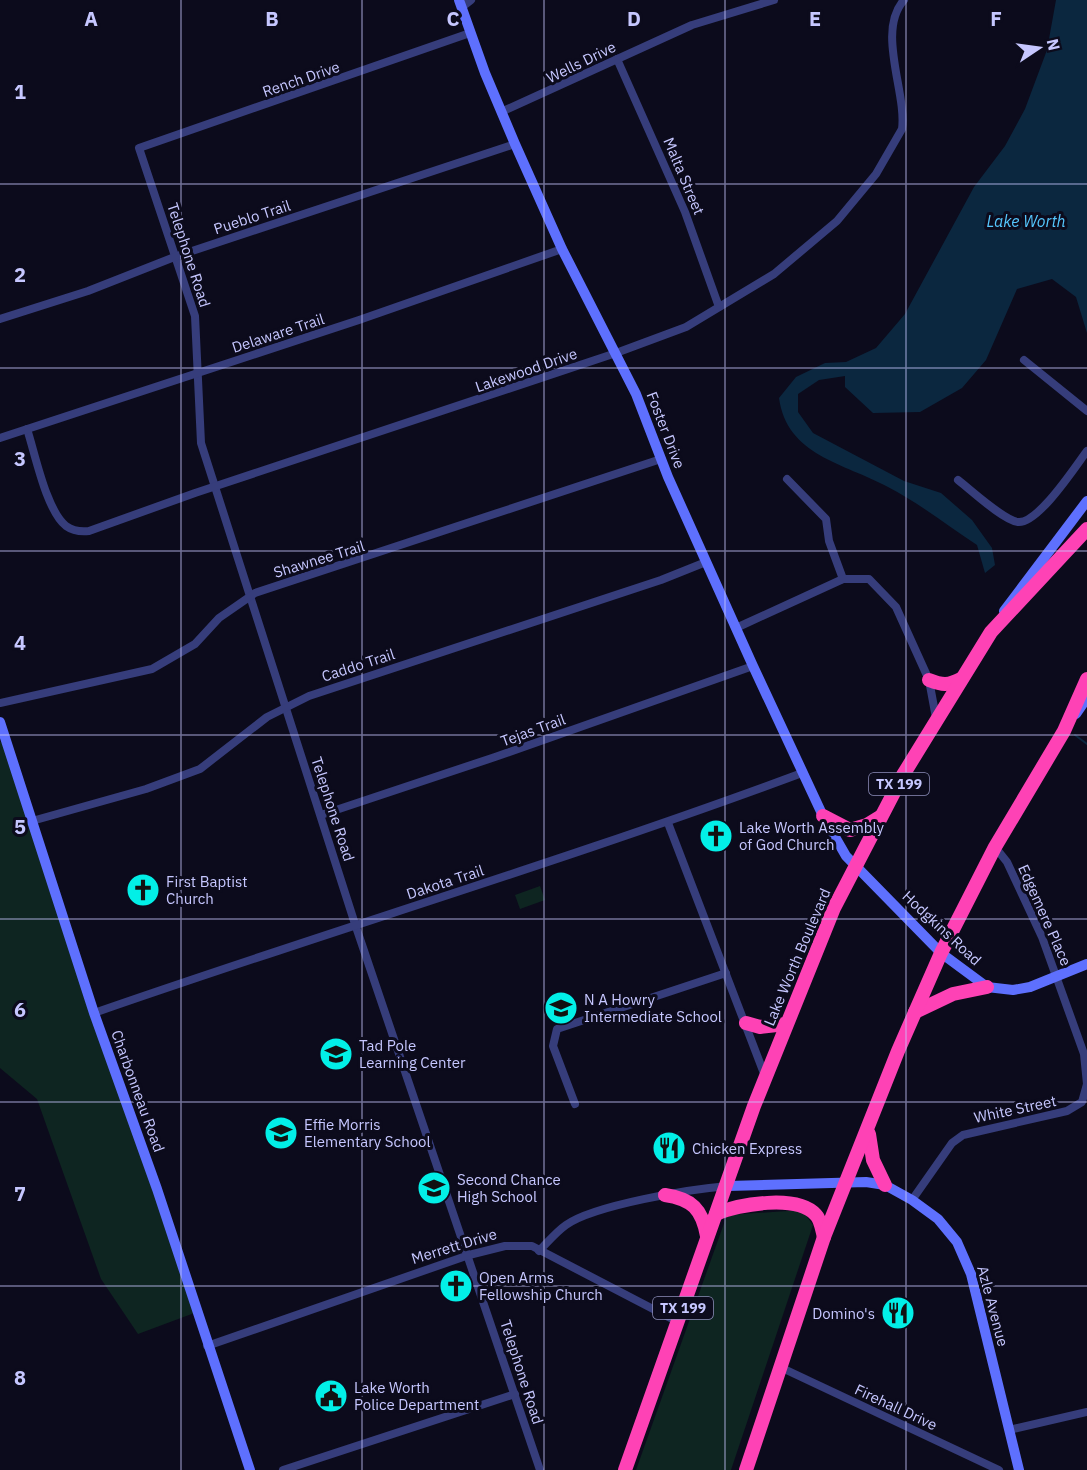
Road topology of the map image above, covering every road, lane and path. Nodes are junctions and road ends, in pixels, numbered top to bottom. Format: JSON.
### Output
{"nodes":[{"id":1,"x":471,"y":0,"type":"edge"},
{"id":2,"x":774,"y":0,"type":"edge"},
{"id":3,"x":904,"y":0,"type":"edge"},
{"id":4,"x":460,"y":4,"type":"edge"},
{"id":5,"x":470,"y":33,"type":"junction"},
{"id":6,"x":617,"y":59,"type":"junction"},
{"id":7,"x":501,"y":112,"type":"junction"},
{"id":8,"x":515,"y":144,"type":"junction"},
{"id":9,"x":140,"y":148,"type":"joint"},
{"id":10,"x":562,"y":249,"type":"junction"},
{"id":11,"x":177,"y":256,"type":"junction"},
{"id":12,"x":719,"y":308,"type":"junction"},
{"id":13,"x":0,"y":319,"type":"edge"},
{"id":14,"x":616,"y":354,"type":"junction"},
{"id":15,"x":1024,"y":360,"type":"dead end"},
{"id":16,"x":198,"y":373,"type":"junction"},
{"id":17,"x":1087,"y":411,"type":"edge"},
{"id":18,"x":27,"y":429,"type":"junction"},
{"id":19,"x":0,"y":438,"type":"edge"},
{"id":20,"x":1087,"y":451,"type":"edge"},
{"id":21,"x":661,"y":459,"type":"junction"},
{"id":22,"x":787,"y":479,"type":"dead end"},
{"id":23,"x":958,"y":480,"type":"dead end"},
{"id":24,"x":216,"y":486,"type":"junction"},
{"id":25,"x":1087,"y":501,"type":"edge"},
{"id":26,"x":1087,"y":529,"type":"edge"},
{"id":27,"x":706,"y":562,"type":"junction"},
{"id":28,"x":843,"y":579,"type":"junction"},
{"id":29,"x":250,"y":596,"type":"junction"},
{"id":30,"x":736,"y":628,"type":"junction"},
{"id":31,"x":991,"y":632,"type":"junction"},
{"id":32,"x":753,"y":666,"type":"junction"},
{"id":33,"x":961,"y":679,"type":"junction"},
{"id":34,"x":1087,"y":679,"type":"edge"},
{"id":35,"x":929,"y":680,"type":"junction"},
{"id":36,"x":1087,"y":698,"type":"edge"},
{"id":37,"x":0,"y":703,"type":"edge"},
{"id":38,"x":285,"y":706,"type":"junction"},
{"id":39,"x":936,"y":718,"type":"junction"},
{"id":40,"x":0,"y":722,"type":"edge"},
{"id":41,"x":1064,"y":731,"type":"junction"},
{"id":42,"x":0,"y":741,"type":"edge"},
{"id":43,"x":12,"y":756,"type":"junction"},
{"id":44,"x":802,"y":773,"type":"junction"},
{"id":45,"x":321,"y":815,"type":"junction"},
{"id":46,"x":823,"y":816,"type":"junction"},
{"id":47,"x":882,"y":816,"type":"junction"},
{"id":48,"x":32,"y":821,"type":"junction"},
{"id":49,"x":668,"y":823,"type":"junction"},
{"id":50,"x":995,"y":847,"type":"junction"},
{"id":51,"x":855,"y":866,"type":"junction"},
{"id":52,"x":355,"y":924,"type":"junction"},
{"id":53,"x":941,"y":953,"type":"junction"},
{"id":54,"x":1087,"y":964,"type":"edge"},
{"id":55,"x":726,"y":973,"type":"junction"},
{"id":56,"x":1057,"y":977,"type":"junction"},
{"id":57,"x":987,"y":987,"type":"junction"},
{"id":58,"x":915,"y":1012,"type":"junction"},
{"id":59,"x":94,"y":1013,"type":"junction"},
{"id":60,"x":746,"y":1023,"type":"junction"},
{"id":61,"x":786,"y":1024,"type":"junction"},
{"id":62,"x":766,"y":1079,"type":"junction"},
{"id":63,"x":1082,"y":1102,"type":"joint"},
{"id":64,"x":574,"y":1104,"type":"dead end"},
{"id":65,"x":869,"y":1127,"type":"junction"},
{"id":66,"x":848,"y":1182,"type":"junction"},
{"id":67,"x":885,"y":1185,"type":"junction"},
{"id":68,"x":728,"y":1186,"type":"junction"},
{"id":69,"x":665,"y":1195,"type":"junction"},
{"id":70,"x":912,"y":1200,"type":"junction"},
{"id":71,"x":716,"y":1214,"type":"junction"},
{"id":72,"x":707,"y":1236,"type":"junction"},
{"id":73,"x":824,"y":1237,"type":"junction"},
{"id":74,"x":539,"y":1251,"type":"junction"},
{"id":75,"x":469,"y":1255,"type":"junction"},
{"id":76,"x":678,"y":1322,"type":"junction"},
{"id":77,"x":207,"y":1346,"type":"junction"},
{"id":78,"x":782,"y":1368,"type":"junction"},
{"id":79,"x":515,"y":1394,"type":"junction"},
{"id":80,"x":1087,"y":1412,"type":"edge"},
{"id":81,"x":1009,"y":1430,"type":"junction"},
{"id":82,"x":250,"y":1470,"type":"edge"},
{"id":83,"x":283,"y":1470,"type":"edge"},
{"id":84,"x":540,"y":1470,"type":"edge"},
{"id":85,"x":625,"y":1470,"type":"edge"},
{"id":86,"x":746,"y":1470,"type":"edge"},
{"id":87,"x":999,"y":1470,"type":"edge"},
{"id":88,"x":1019,"y":1470,"type":"edge"}],
"edges":[{"from":1,"to":4,"type":"street"},
{"from":2,"to":6,"type":"street","name":"Wells Drive"},
{"from":3,"to":12,"type":"street","name":"Lakewood Drive"},
{"from":4,"to":5,"type":"street","name":"Foster Drive"},
{"from":5,"to":7,"type":"street","name":"Foster Drive"},
{"from":5,"to":9,"type":"street","name":"Rench Drive"},
{"from":6,"to":7,"type":"street","name":"Wells Drive"},
{"from":6,"to":12,"type":"street","name":"Malta Street"},
{"from":7,"to":8,"type":"street","name":"Foster Drive"},
{"from":8,"to":10,"type":"street","name":"Foster Drive"},
{"from":8,"to":11,"type":"street","name":"Pueblo Trail"},
{"from":9,"to":11,"type":"street","name":"Telephone Road"},
{"from":10,"to":14,"type":"street","name":"Foster Drive"},
{"from":10,"to":16,"type":"street","name":"Delaware Trail"},
{"from":11,"to":13,"type":"street","name":"Pueblo Trail"},
{"from":11,"to":16,"type":"street","name":"Telephone Road"},
{"from":12,"to":14,"type":"street","name":"Lakewood Drive"},
{"from":14,"to":21,"type":"street","name":"Foster Drive"},
{"from":14,"to":24,"type":"street","name":"Lakewood Drive"},
{"from":15,"to":17,"type":"street"},
{"from":16,"to":18,"type":"street","name":"Delaware Trail"},
{"from":16,"to":24,"type":"street","name":"Telephone Road"},
{"from":18,"to":19,"type":"street","name":"Delaware Trail"},
{"from":18,"to":24,"type":"street","name":"Lakewood Drive"},
{"from":20,"to":23,"type":"street"},
{"from":21,"to":27,"type":"street","name":"Foster Drive"},
{"from":21,"to":29,"type":"street","name":"Shawnee Trail"},
{"from":22,"to":28,"type":"street"},
{"from":24,"to":29,"type":"street","name":"Telephone Road"},
{"from":25,"to":31,"type":"street","name":"Lake Worth Boulevard","number":"TX 199"},
{"from":26,"to":31,"type":"highway","number":"TX 199"},
{"from":27,"to":30,"type":"street","name":"Foster Drive"},
{"from":27,"to":38,"type":"street","name":"Caddo Trail"},
{"from":28,"to":30,"type":"street"},
{"from":28,"to":35,"type":"street"},
{"from":29,"to":37,"type":"street","name":"Shawnee Trail"},
{"from":29,"to":38,"type":"street","name":"Telephone Road"},
{"from":30,"to":32,"type":"street","name":"Foster Drive"},
{"from":31,"to":33,"type":"highway","name":"Lake Worth Boulevard","number":"TX 199"},
{"from":32,"to":44,"type":"street","name":"Foster Drive"},
{"from":32,"to":45,"type":"street","name":"Tejas Trail"},
{"from":33,"to":35,"type":"highway"},
{"from":33,"to":39,"type":"highway","name":"Lake Worth Boulevard","number":"TX 199"},
{"from":34,"to":41,"type":"highway"},
{"from":35,"to":39,"type":"street"},
{"from":36,"to":41,"type":"street"},
{"from":38,"to":45,"type":"street","name":"Telephone Road"},
{"from":38,"to":48,"type":"street","name":"Caddo Trail"},
{"from":39,"to":47,"type":"highway","name":"Lake Worth Boulevard","number":"TX 199"},
{"from":40,"to":43,"type":"street","name":"Charbonneau Road"},
{"from":41,"to":50,"type":"highway"},
{"from":42,"to":43,"type":"street"},
{"from":43,"to":48,"type":"street","name":"Charbonneau Road"},
{"from":44,"to":46,"type":"street","name":"Foster Drive"},
{"from":44,"to":49,"type":"street","name":"Dakota Trail"},
{"from":45,"to":52,"type":"street","name":"Telephone Road"},
{"from":46,"to":47,"type":"highway"},
{"from":46,"to":51,"type":"street","name":"Foster Drive"},
{"from":47,"to":51,"type":"highway","name":"Lake Worth Boulevard","number":"TX 199"},
{"from":48,"to":59,"type":"street","name":"Charbonneau Road"},
{"from":49,"to":52,"type":"street","name":"Dakota Trail"},
{"from":49,"to":55,"type":"street"},
{"from":50,"to":53,"type":"highway"},
{"from":50,"to":56,"type":"street","name":"Edgemere Place"},
{"from":51,"to":53,"type":"street","name":"Hodgkins Road"},
{"from":51,"to":61,"type":"highway","name":"Lake Worth Boulevard","number":"TX 199"},
{"from":52,"to":59,"type":"street","name":"Dakota Trail"},
{"from":52,"to":75,"type":"street","name":"Telephone Road"},
{"from":53,"to":57,"type":"street","name":"Hodgkins Road"},
{"from":53,"to":58,"type":"highway"},
{"from":54,"to":56,"type":"street"},
{"from":55,"to":60,"type":"street"},
{"from":55,"to":64,"type":"street"},
{"from":56,"to":57,"type":"street"},
{"from":56,"to":63,"type":"street","name":"Edgemere Place"},
{"from":57,"to":58,"type":"highway"},
{"from":58,"to":65,"type":"highway"},
{"from":59,"to":77,"type":"street","name":"Charbonneau Road"},
{"from":60,"to":61,"type":"highway"},
{"from":60,"to":62,"type":"street"},
{"from":61,"to":62,"type":"highway","name":"Lake Worth Boulevard","number":"TX 199"},
{"from":62,"to":68,"type":"highway","name":"Lake Worth Boulevard","number":"TX 199"},
{"from":63,"to":70,"type":"street","name":"White Street"},
{"from":65,"to":66,"type":"highway"},
{"from":65,"to":67,"type":"highway"},
{"from":66,"to":67,"type":"street","name":"Azle Avenue"},
{"from":66,"to":68,"type":"street"},
{"from":66,"to":73,"type":"highway"},
{"from":67,"to":70,"type":"street","name":"Azle Avenue"},
{"from":68,"to":69,"type":"street"},
{"from":68,"to":71,"type":"highway","name":"Lake Worth Boulevard","number":"TX 199"},
{"from":69,"to":72,"type":"highway"},
{"from":69,"to":74,"type":"street"},
{"from":70,"to":81,"type":"street","name":"Azle Avenue"},
{"from":71,"to":72,"type":"highway","name":"Lake Worth Boulevard","number":"TX 199"},
{"from":71,"to":73,"type":"highway"},
{"from":72,"to":76,"type":"highway","name":"Lake Worth Boulevard","number":"TX 199"},
{"from":73,"to":78,"type":"highway"},
{"from":74,"to":75,"type":"street","name":"Merrett Drive"},
{"from":74,"to":76,"type":"street"},
{"from":75,"to":77,"type":"street","name":"Merrett Drive"},
{"from":75,"to":79,"type":"street","name":"Telephone Road"},
{"from":76,"to":85,"type":"highway","name":"Lake Worth Boulevard","number":"TX 199"},
{"from":77,"to":82,"type":"street","name":"Charbonneau Road"},
{"from":78,"to":86,"type":"highway"},
{"from":78,"to":87,"type":"street","name":"Firehall Drive"},
{"from":79,"to":83,"type":"street"},
{"from":79,"to":84,"type":"street","name":"Telephone Road"},
{"from":80,"to":81,"type":"street"},
{"from":81,"to":88,"type":"street","name":"Azle Avenue"}]}
